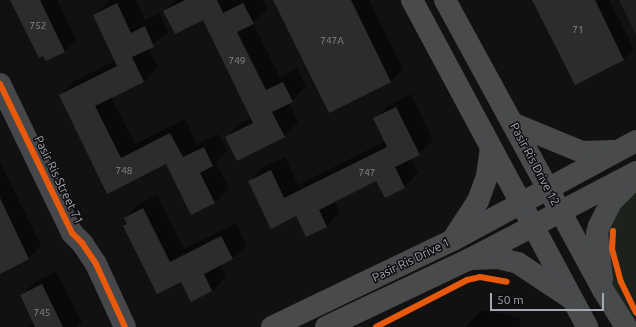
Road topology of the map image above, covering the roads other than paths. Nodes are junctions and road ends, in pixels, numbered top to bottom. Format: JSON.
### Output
{"nodes":[{"id":1,"x":412,"y":0,"type":"edge"},
{"id":2,"x":445,"y":0,"type":"edge"},
{"id":3,"x":3,"y":95,"type":"edge"},
{"id":4,"x":514,"y":124,"type":"junction"},
{"id":5,"x":627,"y":146,"type":"edge"},
{"id":6,"x":491,"y":149,"type":"junction"},
{"id":7,"x":636,"y":172,"type":"edge"},
{"id":8,"x":636,"y":177,"type":"edge"},
{"id":9,"x":548,"y":188,"type":"junction"},
{"id":10,"x":520,"y":204,"type":"junction"},
{"id":11,"x":560,"y":211,"type":"junction"},
{"id":12,"x":532,"y":226,"type":"junction"},
{"id":13,"x":72,"y":233,"type":"junction"},
{"id":14,"x":453,"y":240,"type":"junction"},
{"id":15,"x":468,"y":260,"type":"junction"},
{"id":16,"x":603,"y":290,"type":"junction"},
{"id":17,"x":575,"y":301,"type":"junction"},
{"id":18,"x":114,"y":327,"type":"edge"},
{"id":19,"x":126,"y":327,"type":"edge"},
{"id":20,"x":272,"y":327,"type":"edge"},
{"id":21,"x":326,"y":327,"type":"edge"},
{"id":22,"x":587,"y":327,"type":"edge"},
{"id":23,"x":626,"y":327,"type":"edge"}],
"edges":[{"from":1,"to":6,"type":"main road"},
{"from":2,"to":4,"type":"main road","name":"Pasir Ris Drive 12"},
{"from":3,"to":13,"type":"street","name":"Pasir Ris Street 71"},
{"from":4,"to":5,"type":"main road"},
{"from":4,"to":9,"type":"main road","name":"Pasir Ris Drive 12"},
{"from":5,"to":9,"type":"main road","name":"Pasir Ris Drive 1"},
{"from":6,"to":10,"type":"main road"},
{"from":6,"to":14,"type":"main road"},
{"from":7,"to":11,"type":"main road","name":"Pasir Ris Drive 1"},
{"from":8,"to":16,"type":"main road"},
{"from":9,"to":10,"type":"main road","name":"Pasir Ris Drive 1"},
{"from":9,"to":11,"type":"main road","name":"Pasir Ris Drive 12"},
{"from":10,"to":12,"type":"main road"},
{"from":10,"to":14,"type":"main road","name":"Pasir Ris Drive 1"},
{"from":11,"to":12,"type":"main road","name":"Pasir Ris Drive 1"},
{"from":11,"to":16,"type":"main road","name":"Pasir Ris Drive 12"},
{"from":12,"to":15,"type":"main road","name":"Pasir Ris Drive 1"},
{"from":12,"to":17,"type":"main road"},
{"from":13,"to":18,"type":"street","name":"Pasir Ris Street 71"},
{"from":13,"to":19,"type":"street","name":"Pasir Ris Street 71"},
{"from":14,"to":20,"type":"main road","name":"Pasir Ris Drive 1"},
{"from":15,"to":17,"type":"main road"},
{"from":15,"to":21,"type":"main road","name":"Pasir Ris Drive 1"},
{"from":16,"to":23,"type":"main road","name":"Pasir Ris Drive 12"},
{"from":17,"to":22,"type":"main road"}]}
